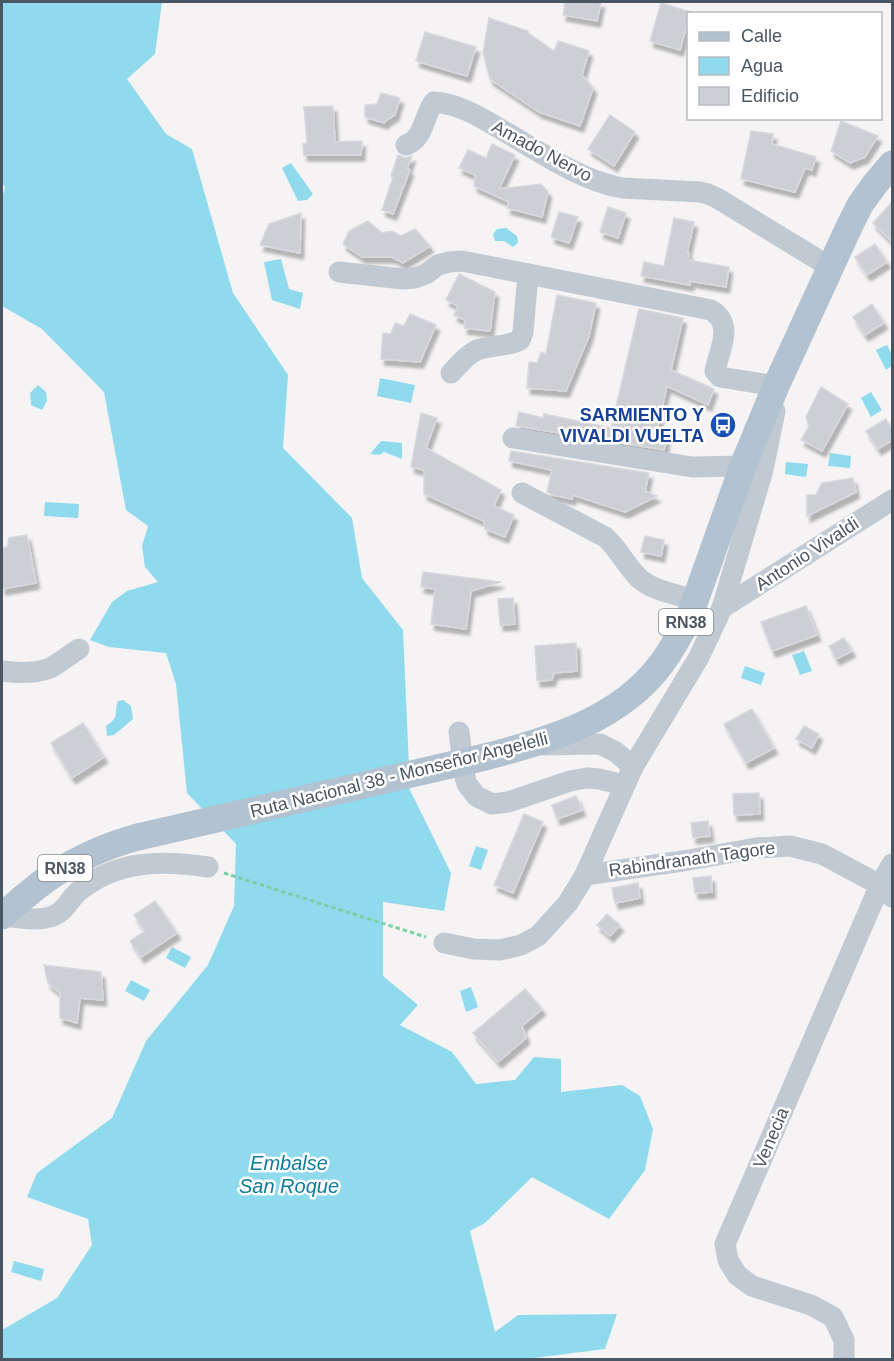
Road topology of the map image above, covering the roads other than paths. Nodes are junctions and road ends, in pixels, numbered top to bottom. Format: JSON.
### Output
{"nodes":[{"id":1,"x":406,"y":145,"type":"dead end"},
{"id":2,"x":892,"y":164,"type":"edge"},
{"id":3,"x":830,"y":267,"type":"junction"},
{"id":4,"x":339,"y":272,"type":"dead end"},
{"id":5,"x":528,"y":274,"type":"junction"},
{"id":6,"x":451,"y":374,"type":"dead end"},
{"id":7,"x":779,"y":379,"type":"junction"},
{"id":8,"x":513,"y":438,"type":"dead end"},
{"id":9,"x":743,"y":466,"type":"junction"},
{"id":10,"x":522,"y":493,"type":"dead end"},
{"id":11,"x":892,"y":500,"type":"edge"},
{"id":12,"x":696,"y":600,"type":"junction"},
{"id":13,"x":722,"y":608,"type":"junction"},
{"id":14,"x":79,"y":650,"type":"dead end"},
{"id":15,"x":2,"y":671,"type":"edge"},
{"id":16,"x":459,"y":732,"type":"dead end"},
{"id":17,"x":527,"y":746,"type":"junction"},
{"id":18,"x":628,"y":776,"type":"junction"},
{"id":19,"x":892,"y":864,"type":"edge"},
{"id":20,"x":208,"y":867,"type":"road end"},
{"id":21,"x":585,"y":875,"type":"junction"},
{"id":22,"x":886,"y":891,"type":"edge"},
{"id":23,"x":2,"y":916,"type":"edge"},
{"id":24,"x":444,"y":943,"type":"road end"},
{"id":25,"x":844,"y":1359,"type":"edge"}],
"edges":[{"from":1,"to":3,"type":"street","name":"Amado Nervo"},
{"from":2,"to":3,"type":"main road","name":"Ruta Nacional 38 - Monseñor Angelelli","number":"RN38"},
{"from":3,"to":7,"type":"main road","name":"Ruta Nacional 38 - Monseñor Angelelli","number":"RN38"},
{"from":4,"to":5,"type":"street"},
{"from":5,"to":6,"type":"street"},
{"from":5,"to":7,"type":"street"},
{"from":7,"to":9,"type":"main road","name":"Ruta Nacional 38 - Monseñor Angelelli","number":"RN38"},
{"from":7,"to":13,"type":"street"},
{"from":8,"to":9,"type":"street"},
{"from":9,"to":12,"type":"main road","name":"Ruta Nacional 38 - Monseñor Angelelli","number":"RN38"},
{"from":10,"to":12,"type":"street"},
{"from":11,"to":13,"type":"street","name":"Antonio Vivaldi"},
{"from":12,"to":17,"type":"main road","name":"Ruta Nacional 38 - Monseñor Angelelli","number":"RN38"},
{"from":13,"to":18,"type":"street"},
{"from":14,"to":15,"type":"street"},
{"from":16,"to":18,"type":"street"},
{"from":17,"to":18,"type":"street"},
{"from":17,"to":23,"type":"main road","name":"Ruta Nacional 38 - Monseñor Angelelli","number":"RN38","bridge":true},
{"from":18,"to":21,"type":"street"},
{"from":19,"to":22,"type":"street","name":"Venecia"},
{"from":20,"to":23,"type":"street"},
{"from":21,"to":22,"type":"street","name":"Rabindranath Tagore"},
{"from":21,"to":24,"type":"street"},
{"from":22,"to":25,"type":"street","name":"Venecia"}]}
